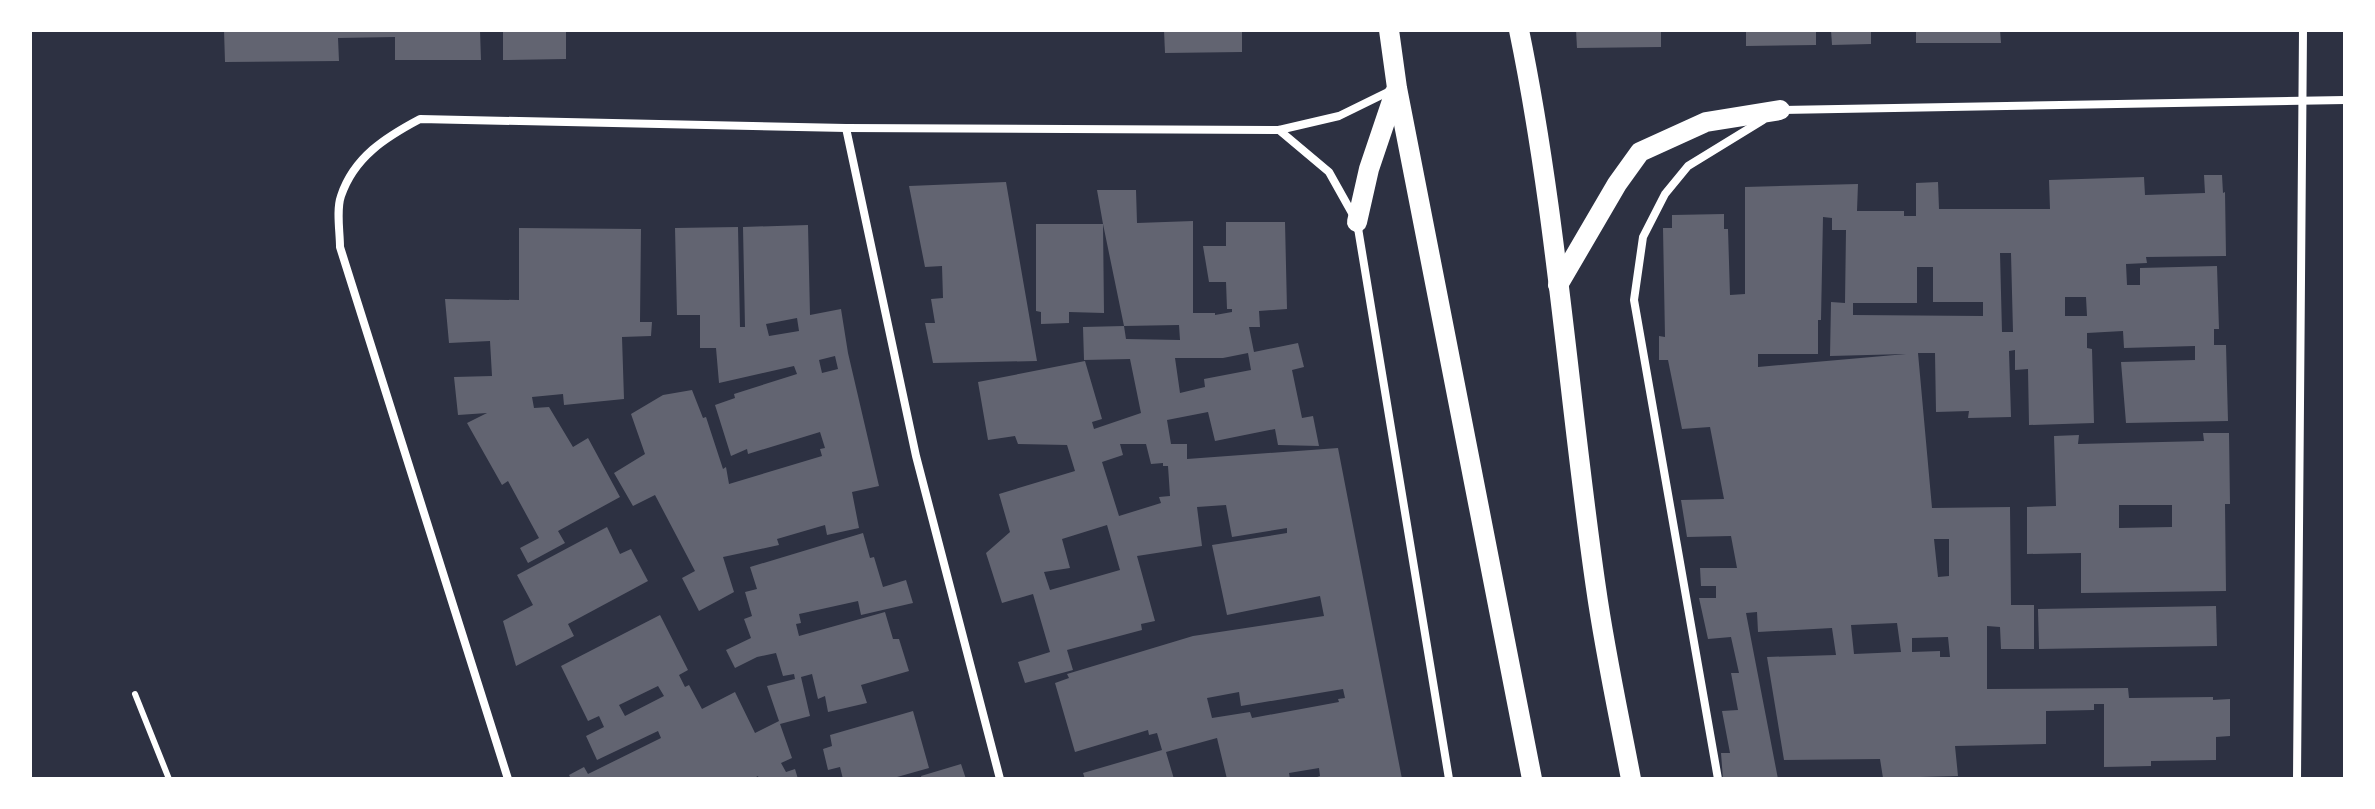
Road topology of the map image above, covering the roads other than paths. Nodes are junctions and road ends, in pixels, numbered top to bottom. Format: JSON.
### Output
{"nodes":[{"id":1,"x":1389,"y":30,"type":"edge"},
{"id":2,"x":1519,"y":30,"type":"edge"},
{"id":3,"x":2303,"y":30,"type":"edge"},
{"id":4,"x":1397,"y":88,"type":"junction"},
{"id":5,"x":2345,"y":100,"type":"edge"},
{"id":6,"x":2302,"y":101,"type":"junction"},
{"id":7,"x":1780,"y":110,"type":"junction"},
{"id":8,"x":846,"y":128,"type":"junction"},
{"id":9,"x":1279,"y":130,"type":"junction"},
{"id":10,"x":1357,"y":222,"type":"junction"},
{"id":11,"x":1558,"y":285,"type":"junction"},
{"id":12,"x":135,"y":694,"type":"dead end"},
{"id":13,"x":169,"y":779,"type":"edge"},
{"id":14,"x":508,"y":779,"type":"edge"},
{"id":15,"x":1000,"y":779,"type":"edge"},
{"id":16,"x":1449,"y":779,"type":"edge"},
{"id":17,"x":1532,"y":779,"type":"edge"},
{"id":18,"x":1631,"y":779,"type":"edge"},
{"id":19,"x":1718,"y":779,"type":"edge"},
{"id":20,"x":2297,"y":779,"type":"edge"}],
"edges":[{"from":1,"to":4,"type":"main road"},
{"from":2,"to":11,"type":"main road"},
{"from":3,"to":6,"type":"street"},
{"from":4,"to":9,"type":"street"},
{"from":4,"to":10,"type":"main road"},
{"from":4,"to":17,"type":"main road"},
{"from":5,"to":6,"type":"street"},
{"from":6,"to":7,"type":"street"},
{"from":6,"to":20,"type":"street"},
{"from":7,"to":11,"type":"main road"},
{"from":7,"to":19,"type":"street"},
{"from":8,"to":9,"type":"street"},
{"from":8,"to":14,"type":"street"},
{"from":8,"to":15,"type":"street"},
{"from":9,"to":10,"type":"street"},
{"from":10,"to":16,"type":"street"},
{"from":11,"to":18,"type":"main road"},
{"from":12,"to":13,"type":"lane"}]}
